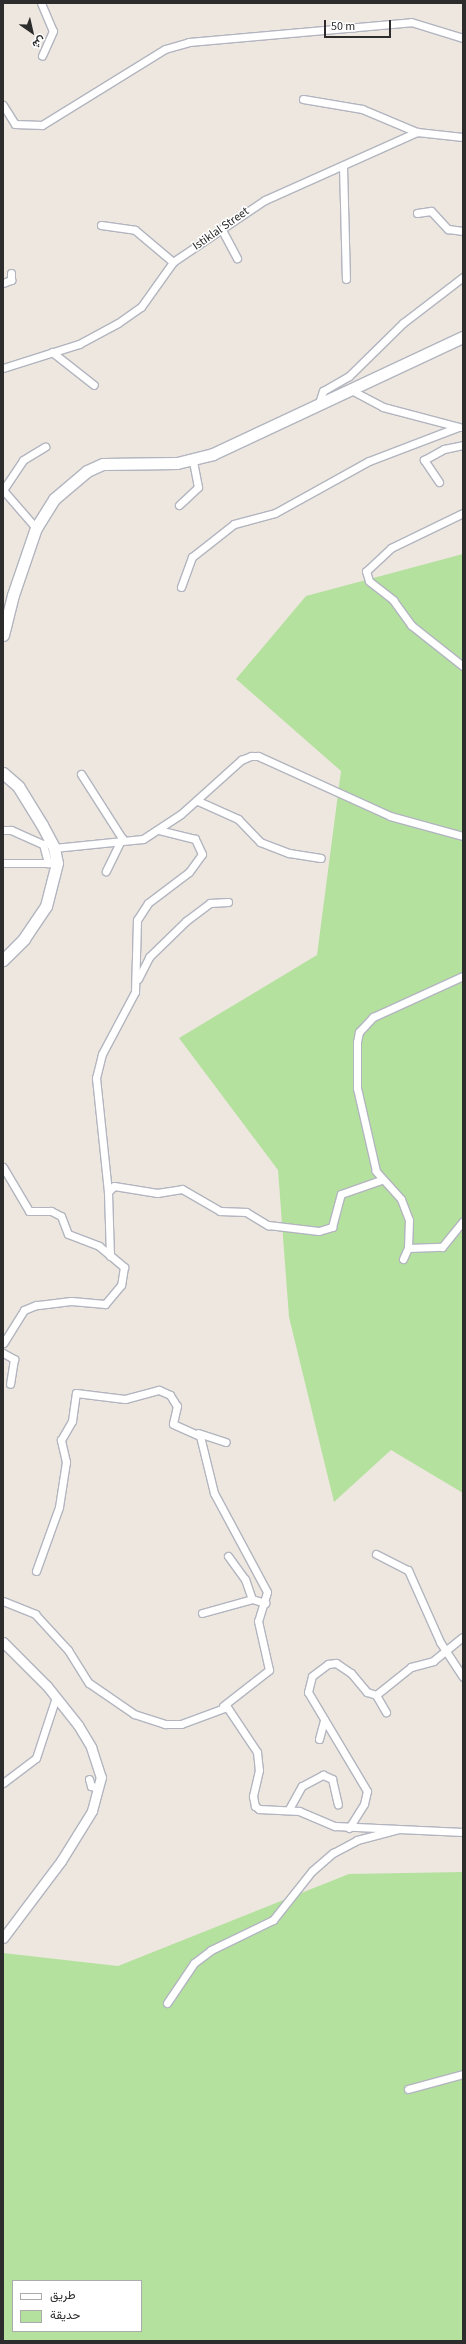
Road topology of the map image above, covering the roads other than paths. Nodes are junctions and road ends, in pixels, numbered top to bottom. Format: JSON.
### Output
{"nodes":[{"id":1,"x":41,"y":3,"type":"edge"},
{"id":2,"x":463,"y":38,"type":"edge"},
{"id":3,"x":42,"y":56,"type":"dead end"},
{"id":4,"x":303,"y":99,"type":"dead end"},
{"id":5,"x":3,"y":107,"type":"edge"},
{"id":6,"x":417,"y":132,"type":"junction"},
{"id":7,"x":463,"y":137,"type":"edge"},
{"id":8,"x":343,"y":166,"type":"junction"},
{"id":9,"x":417,"y":213,"type":"dead end"},
{"id":10,"x":101,"y":225,"type":"dead end"},
{"id":11,"x":222,"y":230,"type":"junction"},
{"id":12,"x":463,"y":231,"type":"edge"},
{"id":13,"x":236,"y":258,"type":"dead end"},
{"id":14,"x":173,"y":262,"type":"junction"},
{"id":15,"x":11,"y":273,"type":"dead end"},
{"id":16,"x":463,"y":277,"type":"edge"},
{"id":17,"x":346,"y":279,"type":"dead end"},
{"id":18,"x":3,"y":284,"type":"edge"},
{"id":19,"x":463,"y":336,"type":"edge"},
{"id":20,"x":52,"y":352,"type":"junction"},
{"id":21,"x":3,"y":368,"type":"edge"},
{"id":22,"x":94,"y":385,"type":"dead end"},
{"id":23,"x":353,"y":391,"type":"junction"},
{"id":24,"x":319,"y":403,"type":"junction"},
{"id":25,"x":461,"y":427,"type":"edge"},
{"id":26,"x":463,"y":445,"type":"edge"},
{"id":27,"x":45,"y":447,"type":"dead end"},
{"id":28,"x":193,"y":461,"type":"junction"},
{"id":29,"x":439,"y":482,"type":"dead end"},
{"id":30,"x":180,"y":505,"type":"dead end"},
{"id":31,"x":463,"y":513,"type":"edge"},
{"id":32,"x":36,"y":528,"type":"junction"},
{"id":33,"x":181,"y":587,"type":"dead end"},
{"id":34,"x":3,"y":635,"type":"edge"},
{"id":35,"x":463,"y":666,"type":"edge"},
{"id":36,"x":3,"y":773,"type":"edge"},
{"id":37,"x":80,"y":774,"type":"dead end"},
{"id":38,"x":198,"y":801,"type":"junction"},
{"id":39,"x":3,"y":830,"type":"edge"},
{"id":40,"x":160,"y":830,"type":"junction"},
{"id":41,"x":463,"y":836,"type":"edge"},
{"id":42,"x":121,"y":843,"type":"junction"},
{"id":43,"x":54,"y":848,"type":"junction"},
{"id":44,"x":321,"y":858,"type":"dead end"},
{"id":45,"x":3,"y":863,"type":"edge"},
{"id":46,"x":52,"y":863,"type":"junction"},
{"id":47,"x":106,"y":871,"type":"dead end"},
{"id":48,"x":228,"y":902,"type":"dead end"},
{"id":49,"x":3,"y":960,"type":"edge"},
{"id":50,"x":463,"y":976,"type":"edge"},
{"id":51,"x":137,"y":981,"type":"junction"},
{"id":52,"x":3,"y":1167,"type":"edge"},
{"id":53,"x":381,"y":1180,"type":"junction"},
{"id":54,"x":108,"y":1192,"type":"junction"},
{"id":55,"x":463,"y":1222,"type":"edge"},
{"id":56,"x":408,"y":1248,"type":"junction"},
{"id":57,"x":110,"y":1256,"type":"junction"},
{"id":58,"x":403,"y":1259,"type":"dead end"},
{"id":59,"x":3,"y":1343,"type":"edge"},
{"id":60,"x":3,"y":1353,"type":"edge"},
{"id":61,"x":10,"y":1384,"type":"dead end"},
{"id":62,"x":198,"y":1434,"type":"junction"},
{"id":63,"x":226,"y":1442,"type":"dead end"},
{"id":64,"x":376,"y":1554,"type":"dead end"},
{"id":65,"x":228,"y":1556,"type":"dead end"},
{"id":66,"x":36,"y":1571,"type":"dead end"},
{"id":67,"x":252,"y":1599,"type":"junction"},
{"id":68,"x":3,"y":1601,"type":"edge"},
{"id":69,"x":265,"y":1603,"type":"junction"},
{"id":70,"x":202,"y":1613,"type":"dead end"},
{"id":71,"x":463,"y":1637,"type":"edge"},
{"id":72,"x":3,"y":1642,"type":"edge"},
{"id":73,"x":446,"y":1653,"type":"junction"},
{"id":74,"x":463,"y":1677,"type":"edge"},
{"id":75,"x":376,"y":1695,"type":"junction"},
{"id":76,"x":56,"y":1697,"type":"junction"},
{"id":77,"x":223,"y":1706,"type":"junction"},
{"id":78,"x":386,"y":1712,"type":"dead end"},
{"id":79,"x":324,"y":1720,"type":"junction"},
{"id":80,"x":319,"y":1739,"type":"dead end"},
{"id":81,"x":90,"y":1779,"type":"dead end"},
{"id":82,"x":3,"y":1783,"type":"edge"},
{"id":83,"x":99,"y":1788,"type":"junction"},
{"id":84,"x":338,"y":1804,"type":"dead end"},
{"id":85,"x":289,"y":1809,"type":"junction"},
{"id":86,"x":409,"y":1827,"type":"junction"},
{"id":87,"x":349,"y":1828,"type":"junction"},
{"id":88,"x":463,"y":1832,"type":"edge"},
{"id":89,"x":3,"y":1938,"type":"edge"},
{"id":90,"x":167,"y":2003,"type":"dead end"},
{"id":91,"x":463,"y":2074,"type":"edge"},
{"id":92,"x":408,"y":2089,"type":"dead end"}],
"edges":[{"from":1,"to":3,"type":"street"},
{"from":2,"to":5,"type":"street"},
{"from":4,"to":6,"type":"street"},
{"from":6,"to":7,"type":"street"},
{"from":6,"to":8,"type":"street","name":"Istiklal Street"},
{"from":8,"to":11,"type":"street","name":"Istiklal Street"},
{"from":8,"to":17,"type":"street"},
{"from":9,"to":12,"type":"street"},
{"from":10,"to":14,"type":"street"},
{"from":11,"to":13,"type":"street"},
{"from":11,"to":14,"type":"street","name":"Istiklal Street"},
{"from":14,"to":20,"type":"street","name":"Istiklal Street"},
{"from":15,"to":18,"type":"street"},
{"from":16,"to":24,"type":"street"},
{"from":19,"to":23,"type":"main road"},
{"from":20,"to":21,"type":"street","name":"Istiklal Street"},
{"from":20,"to":22,"type":"street"},
{"from":23,"to":24,"type":"main road"},
{"from":23,"to":25,"type":"street"},
{"from":24,"to":28,"type":"main road"},
{"from":25,"to":33,"type":"street"},
{"from":26,"to":29,"type":"street"},
{"from":27,"to":32,"type":"street"},
{"from":28,"to":30,"type":"street"},
{"from":28,"to":32,"type":"main road"},
{"from":31,"to":35,"type":"street"},
{"from":32,"to":34,"type":"main road"},
{"from":36,"to":43,"type":"main road"},
{"from":37,"to":42,"type":"street"},
{"from":38,"to":40,"type":"street"},
{"from":38,"to":41,"type":"street"},
{"from":38,"to":44,"type":"street"},
{"from":39,"to":46,"type":"street"},
{"from":40,"to":42,"type":"street"},
{"from":40,"to":51,"type":"street"},
{"from":42,"to":43,"type":"street"},
{"from":42,"to":47,"type":"street"},
{"from":43,"to":46,"type":"main road"},
{"from":45,"to":46,"type":"street"},
{"from":46,"to":49,"type":"main road"},
{"from":48,"to":51,"type":"street"},
{"from":50,"to":53,"type":"street"},
{"from":51,"to":54,"type":"street"},
{"from":52,"to":57,"type":"street"},
{"from":53,"to":54,"type":"street"},
{"from":53,"to":56,"type":"street"},
{"from":54,"to":57,"type":"street"},
{"from":55,"to":56,"type":"street"},
{"from":56,"to":58,"type":"street"},
{"from":57,"to":59,"type":"street"},
{"from":60,"to":61,"type":"street"},
{"from":62,"to":63,"type":"street"},
{"from":62,"to":66,"type":"street"},
{"from":62,"to":69,"type":"street"},
{"from":64,"to":73,"type":"street"},
{"from":65,"to":67,"type":"street"},
{"from":67,"to":69,"type":"street"},
{"from":67,"to":70,"type":"street"},
{"from":68,"to":77,"type":"street"},
{"from":69,"to":77,"type":"street"},
{"from":71,"to":73,"type":"street"},
{"from":72,"to":76,"type":"street"},
{"from":73,"to":74,"type":"street"},
{"from":73,"to":75,"type":"street"},
{"from":75,"to":78,"type":"street"},
{"from":75,"to":79,"type":"street"},
{"from":76,"to":82,"type":"street"},
{"from":76,"to":83,"type":"street"},
{"from":77,"to":85,"type":"street"},
{"from":79,"to":80,"type":"street"},
{"from":79,"to":87,"type":"street"},
{"from":81,"to":83,"type":"street"},
{"from":83,"to":89,"type":"street"},
{"from":84,"to":85,"type":"street"},
{"from":85,"to":87,"type":"street"},
{"from":86,"to":87,"type":"street"},
{"from":86,"to":88,"type":"street"},
{"from":86,"to":90,"type":"street"},
{"from":91,"to":92,"type":"street"}]}
